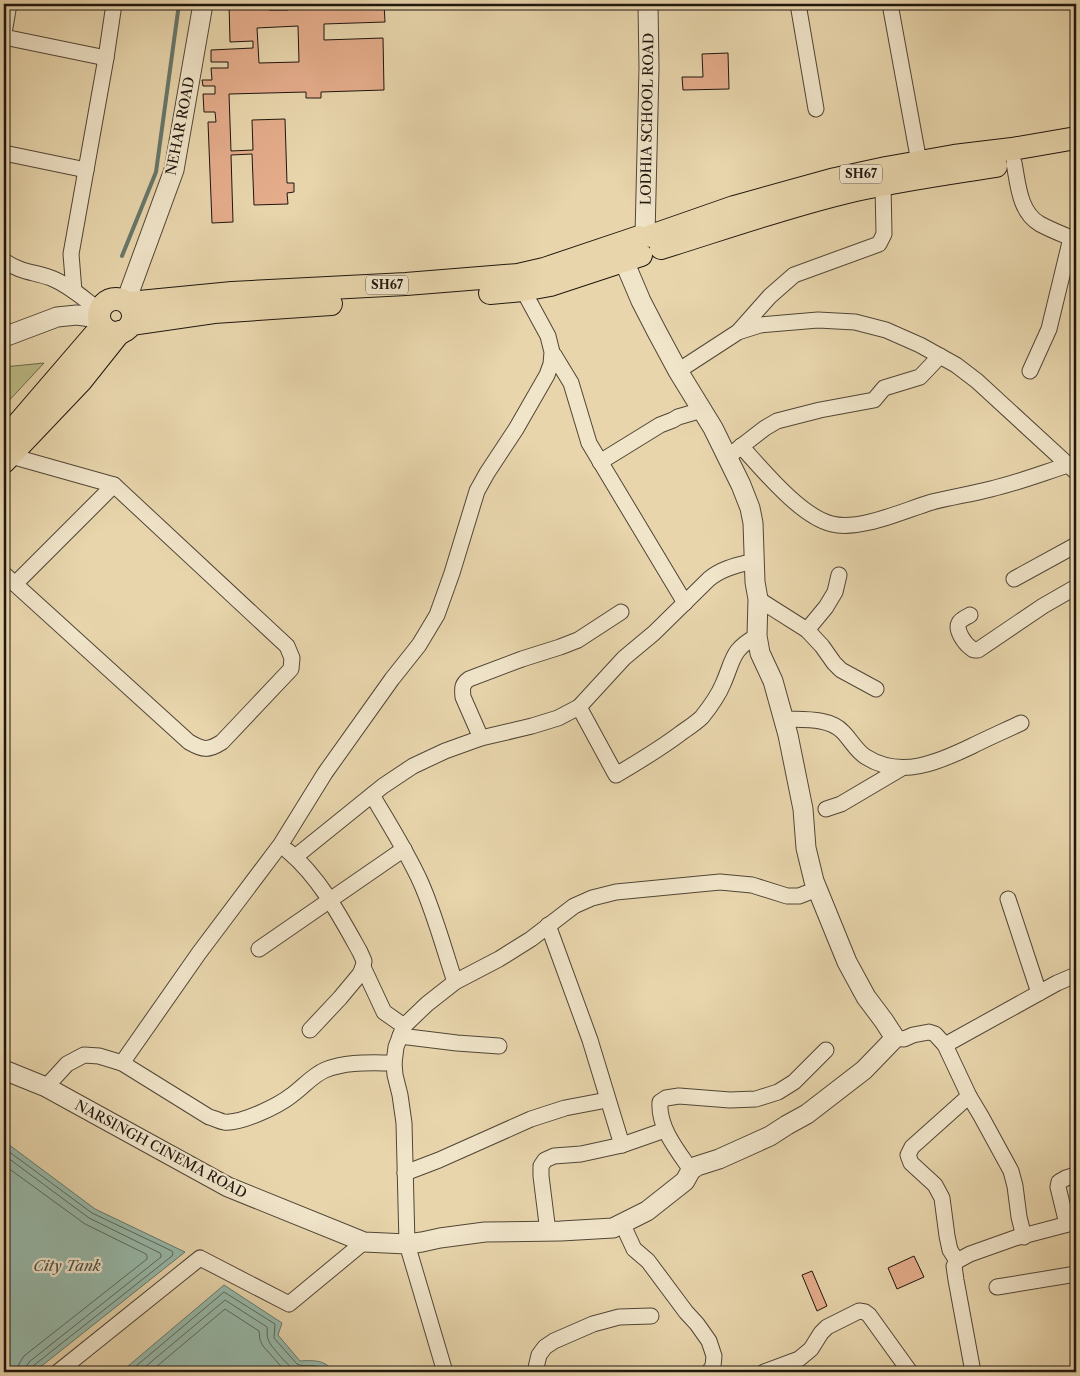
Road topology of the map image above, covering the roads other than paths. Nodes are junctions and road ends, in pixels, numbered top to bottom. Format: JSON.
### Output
{"nodes":[{"id":1,"x":9,"y":4,"type":"edge"},
{"id":2,"x":114,"y":4,"type":"edge"},
{"id":3,"x":203,"y":4,"type":"edge"},
{"id":4,"x":648,"y":4,"type":"edge"},
{"id":5,"x":798,"y":4,"type":"edge"},
{"id":6,"x":890,"y":4,"type":"edge"},
{"id":7,"x":4,"y":33,"type":"edge"},
{"id":8,"x":4,"y":37,"type":"edge"},
{"id":9,"x":106,"y":58,"type":"junction"},
{"id":10,"x":816,"y":109,"type":"dead end"},
{"id":11,"x":1076,"y":138,"type":"edge"},
{"id":12,"x":4,"y":153,"type":"edge"},
{"id":13,"x":1076,"y":154,"type":"edge"},
{"id":14,"x":920,"y":162,"type":"junction"},
{"id":15,"x":1014,"y":163,"type":"junction"},
{"id":16,"x":86,"y":170,"type":"junction"},
{"id":17,"x":883,"y":185,"type":"junction"},
{"id":18,"x":1074,"y":239,"type":"edge"},
{"id":19,"x":643,"y":245,"type":"junction"},
{"id":20,"x":4,"y":262,"type":"edge"},
{"id":21,"x":523,"y":290,"type":"junction"},
{"id":22,"x":74,"y":291,"type":"junction"},
{"id":23,"x":331,"y":296,"type":"junction"},
{"id":24,"x":115,"y":316,"type":"junction"},
{"id":25,"x":738,"y":332,"type":"junction"},
{"id":26,"x":4,"y":337,"type":"edge"},
{"id":27,"x":940,"y":356,"type":"junction"},
{"id":28,"x":551,"y":364,"type":"junction"},
{"id":29,"x":678,"y":371,"type":"junction"},
{"id":30,"x":1030,"y":371,"type":"dead end"},
{"id":31,"x":702,"y":410,"type":"junction"},
{"id":32,"x":734,"y":452,"type":"junction"},
{"id":33,"x":6,"y":453,"type":"edge"},
{"id":34,"x":600,"y":462,"type":"junction"},
{"id":35,"x":1072,"y":469,"type":"edge"},
{"id":36,"x":114,"y":485,"type":"junction"},
{"id":37,"x":1076,"y":545,"type":"edge"},
{"id":38,"x":754,"y":560,"type":"junction"},
{"id":39,"x":4,"y":574,"type":"edge"},
{"id":40,"x":839,"y":575,"type":"dead end"},
{"id":41,"x":1014,"y":579,"type":"dead end"},
{"id":42,"x":15,"y":584,"type":"junction"},
{"id":43,"x":1076,"y":587,"type":"edge"},
{"id":44,"x":758,"y":599,"type":"junction"},
{"id":45,"x":685,"y":603,"type":"junction"},
{"id":46,"x":621,"y":612,"type":"dead end"},
{"id":47,"x":970,"y":616,"type":"dead end"},
{"id":48,"x":807,"y":630,"type":"junction"},
{"id":49,"x":757,"y":636,"type":"junction"},
{"id":50,"x":876,"y":689,"type":"dead end"},
{"id":51,"x":579,"y":707,"type":"junction"},
{"id":52,"x":784,"y":719,"type":"junction"},
{"id":53,"x":1021,"y":723,"type":"dead end"},
{"id":54,"x":481,"y":738,"type":"junction"},
{"id":55,"x":902,"y":768,"type":"junction"},
{"id":56,"x":372,"y":795,"type":"junction"},
{"id":57,"x":826,"y":809,"type":"dead end"},
{"id":58,"x":281,"y":844,"type":"junction"},
{"id":59,"x":404,"y":849,"type":"junction"},
{"id":60,"x":295,"y":857,"type":"junction"},
{"id":61,"x":817,"y":889,"type":"junction"},
{"id":62,"x":1008,"y":900,"type":"dead end"},
{"id":63,"x":331,"y":901,"type":"junction"},
{"id":64,"x":548,"y":925,"type":"junction"},
{"id":65,"x":259,"y":949,"type":"dead end"},
{"id":66,"x":363,"y":967,"type":"junction"},
{"id":67,"x":1074,"y":980,"type":"edge"},
{"id":68,"x":455,"y":982,"type":"junction"},
{"id":69,"x":1039,"y":993,"type":"junction"},
{"id":70,"x":310,"y":1030,"type":"dead end"},
{"id":71,"x":402,"y":1031,"type":"junction"},
{"id":72,"x":895,"y":1038,"type":"junction"},
{"id":73,"x":945,"y":1045,"type":"junction"},
{"id":74,"x":499,"y":1046,"type":"dead end"},
{"id":75,"x":826,"y":1050,"type":"dead end"},
{"id":76,"x":122,"y":1063,"type":"junction"},
{"id":77,"x":394,"y":1063,"type":"junction"},
{"id":78,"x":4,"y":1070,"type":"edge"},
{"id":79,"x":46,"y":1087,"type":"junction"},
{"id":80,"x":969,"y":1096,"type":"junction"},
{"id":81,"x":607,"y":1100,"type":"junction"},
{"id":82,"x":665,"y":1130,"type":"junction"},
{"id":83,"x":622,"y":1145,"type":"junction"},
{"id":84,"x":691,"y":1170,"type":"junction"},
{"id":85,"x":406,"y":1173,"type":"junction"},
{"id":86,"x":1076,"y":1175,"type":"edge"},
{"id":87,"x":1072,"y":1223,"type":"edge"},
{"id":88,"x":622,"y":1224,"type":"junction"},
{"id":89,"x":548,"y":1232,"type":"junction"},
{"id":90,"x":1024,"y":1237,"type":"junction"},
{"id":91,"x":364,"y":1242,"type":"junction"},
{"id":92,"x":407,"y":1244,"type":"junction"},
{"id":93,"x":958,"y":1261,"type":"junction"},
{"id":94,"x":1076,"y":1274,"type":"edge"},
{"id":95,"x":997,"y":1287,"type":"dead end"},
{"id":96,"x":650,"y":1316,"type":"dead end"},
{"id":97,"x":715,"y":1370,"type":"edge"},
{"id":98,"x":58,"y":1372,"type":"edge"},
{"id":99,"x":445,"y":1372,"type":"edge"},
{"id":100,"x":535,"y":1372,"type":"edge"},
{"id":101,"x":764,"y":1372,"type":"edge"},
{"id":102,"x":910,"y":1372,"type":"edge"},
{"id":103,"x":973,"y":1372,"type":"edge"}],
"edges":[{"from":1,"to":7,"type":"street"},
{"from":2,"to":9,"type":"street"},
{"from":3,"to":24,"type":"street","name":"NEHAR ROAD"},
{"from":4,"to":19,"type":"street","name":"LODHIA SCHOOL ROAD"},
{"from":5,"to":10,"type":"street"},
{"from":6,"to":14,"type":"street"},
{"from":8,"to":9,"type":"street"},
{"from":9,"to":16,"type":"street"},
{"from":11,"to":14,"type":"main road","number":"SH67"},
{"from":12,"to":16,"type":"street"},
{"from":13,"to":15,"type":"main road","number":"SH67"},
{"from":14,"to":19,"type":"main road","number":"SH67"},
{"from":15,"to":17,"type":"main road","number":"SH67"},
{"from":15,"to":18,"type":"street"},
{"from":16,"to":22,"type":"street"},
{"from":17,"to":19,"type":"main road","number":"SH67"},
{"from":17,"to":25,"type":"street"},
{"from":18,"to":30,"type":"street"},
{"from":19,"to":21,"type":"main road","number":"SH67"},
{"from":19,"to":23,"type":"main road","number":"SH67"},
{"from":19,"to":29,"type":"street"},
{"from":20,"to":22,"type":"street"},
{"from":21,"to":23,"type":"main road","number":"SH67"},
{"from":21,"to":28,"type":"street"},
{"from":22,"to":24,"type":"street"},
{"from":23,"to":24,"type":"main road","number":"SH67"},
{"from":24,"to":26,"type":"street"},
{"from":24,"to":33,"type":"main road"},
{"from":25,"to":27,"type":"street"},
{"from":25,"to":29,"type":"street"},
{"from":27,"to":32,"type":"street"},
{"from":27,"to":35,"type":"street"},
{"from":28,"to":34,"type":"street"},
{"from":28,"to":58,"type":"street"},
{"from":29,"to":31,"type":"street"},
{"from":31,"to":32,"type":"street"},
{"from":31,"to":34,"type":"street"},
{"from":32,"to":35,"type":"street"},
{"from":32,"to":38,"type":"street"},
{"from":33,"to":36,"type":"street"},
{"from":34,"to":45,"type":"street"},
{"from":36,"to":42,"type":"street"},
{"from":36,"to":42,"type":"street"},
{"from":37,"to":41,"type":"street"},
{"from":38,"to":44,"type":"street"},
{"from":38,"to":45,"type":"street"},
{"from":39,"to":42,"type":"street"},
{"from":40,"to":48,"type":"street"},
{"from":43,"to":47,"type":"street"},
{"from":44,"to":48,"type":"street"},
{"from":44,"to":49,"type":"street"},
{"from":45,"to":51,"type":"street"},
{"from":46,"to":54,"type":"street"},
{"from":48,"to":50,"type":"street"},
{"from":49,"to":51,"type":"street"},
{"from":49,"to":52,"type":"street"},
{"from":51,"to":54,"type":"street"},
{"from":52,"to":55,"type":"street"},
{"from":52,"to":61,"type":"street"},
{"from":53,"to":55,"type":"street"},
{"from":54,"to":56,"type":"street"},
{"from":55,"to":57,"type":"street"},
{"from":56,"to":59,"type":"street"},
{"from":56,"to":60,"type":"street"},
{"from":58,"to":60,"type":"street"},
{"from":58,"to":76,"type":"street"},
{"from":59,"to":63,"type":"street"},
{"from":59,"to":68,"type":"street"},
{"from":60,"to":63,"type":"street"},
{"from":61,"to":64,"type":"street"},
{"from":61,"to":72,"type":"street"},
{"from":62,"to":69,"type":"street"},
{"from":63,"to":65,"type":"street"},
{"from":63,"to":66,"type":"street"},
{"from":64,"to":68,"type":"street"},
{"from":64,"to":81,"type":"street"},
{"from":66,"to":70,"type":"street"},
{"from":66,"to":71,"type":"street"},
{"from":67,"to":69,"type":"street"},
{"from":68,"to":71,"type":"street"},
{"from":69,"to":73,"type":"street"},
{"from":71,"to":74,"type":"street"},
{"from":71,"to":77,"type":"street"},
{"from":72,"to":73,"type":"street"},
{"from":72,"to":84,"type":"street"},
{"from":73,"to":80,"type":"street"},
{"from":75,"to":82,"type":"street"},
{"from":76,"to":77,"type":"street"},
{"from":76,"to":79,"type":"street"},
{"from":77,"to":85,"type":"street"},
{"from":78,"to":79,"type":"street","name":"NARSINGH CINEMA ROAD"},
{"from":79,"to":91,"type":"street","name":"NARSINGH CINEMA ROAD"},
{"from":80,"to":90,"type":"street"},
{"from":80,"to":93,"type":"street"},
{"from":81,"to":83,"type":"street"},
{"from":81,"to":85,"type":"street"},
{"from":82,"to":83,"type":"street"},
{"from":82,"to":84,"type":"street"},
{"from":83,"to":89,"type":"street"},
{"from":84,"to":88,"type":"street","name":"NARSINGH CINEMA ROAD"},
{"from":85,"to":92,"type":"street"},
{"from":86,"to":87,"type":"street"},
{"from":87,"to":90,"type":"street"},
{"from":88,"to":89,"type":"street","name":"NARSINGH CINEMA ROAD"},
{"from":88,"to":97,"type":"street"},
{"from":89,"to":92,"type":"street","name":"NARSINGH CINEMA ROAD"},
{"from":90,"to":93,"type":"street"},
{"from":91,"to":92,"type":"street","name":"NARSINGH CINEMA ROAD"},
{"from":91,"to":98,"type":"street"},
{"from":92,"to":99,"type":"street"},
{"from":93,"to":103,"type":"street"},
{"from":94,"to":95,"type":"street"},
{"from":96,"to":100,"type":"street"},
{"from":101,"to":102,"type":"street"}]}
